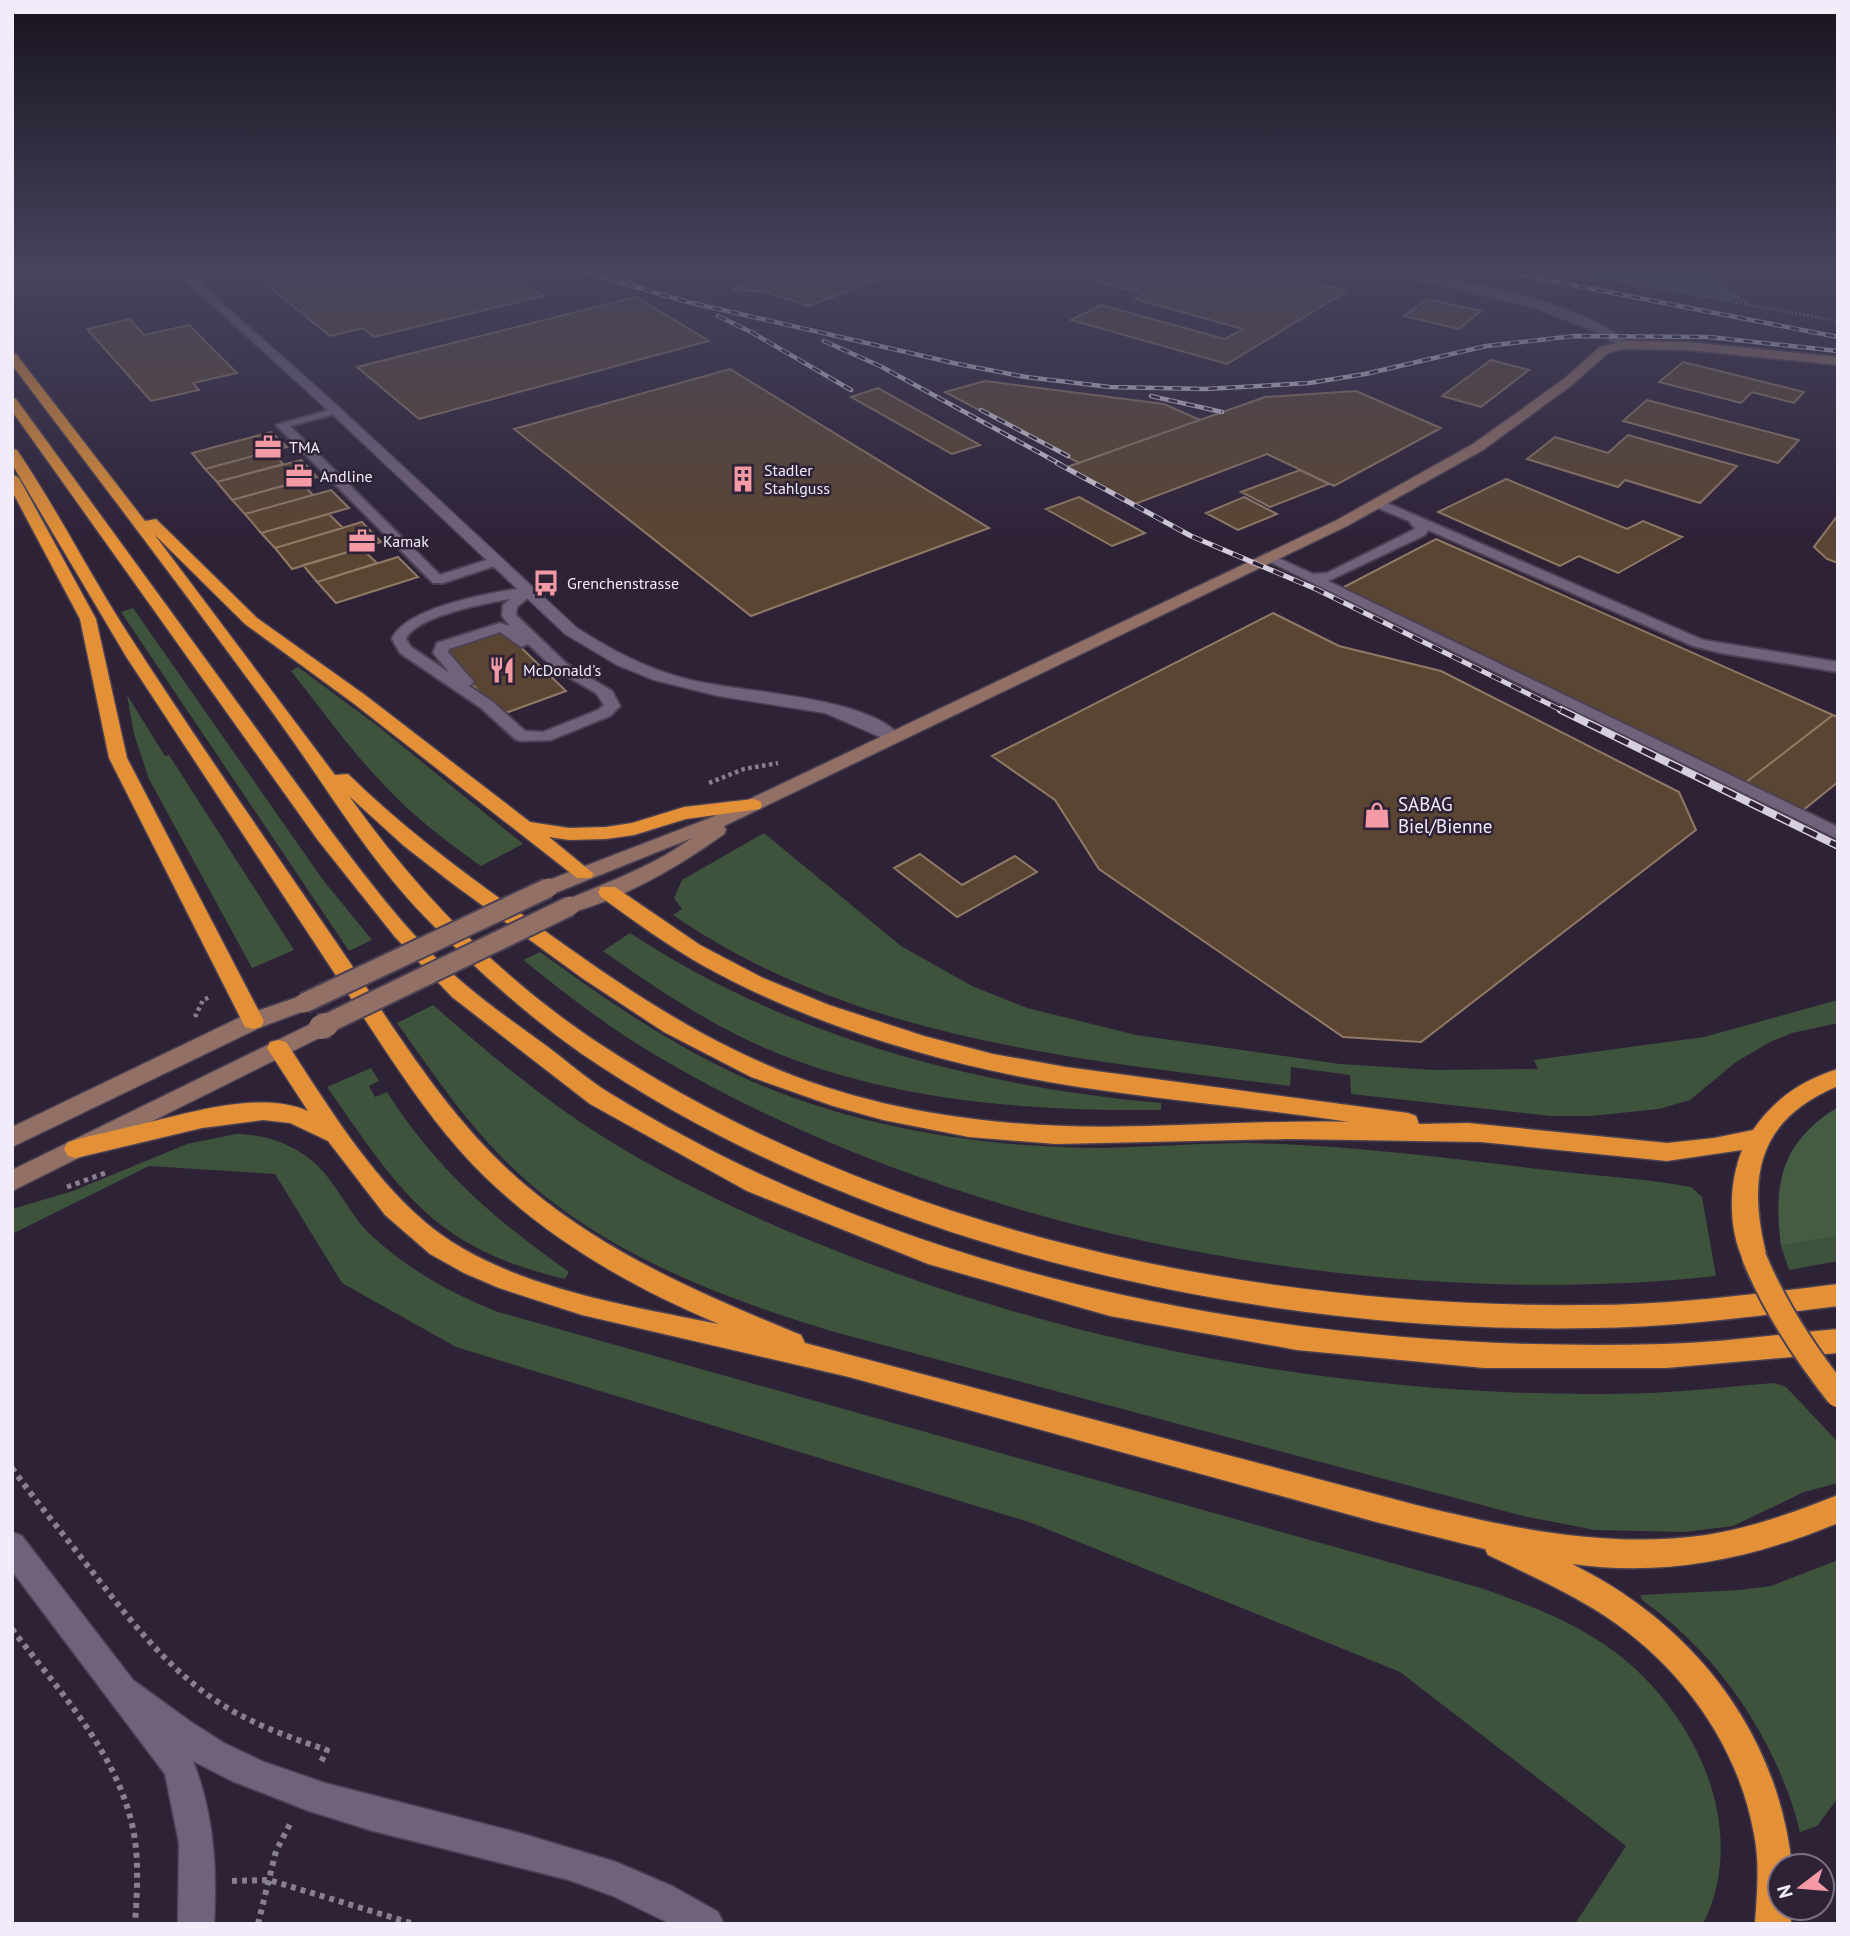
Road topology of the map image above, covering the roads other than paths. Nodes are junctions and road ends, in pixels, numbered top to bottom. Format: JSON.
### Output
{"nodes":[{"id":1,"x":15,"y":359,"type":"edge"},
{"id":2,"x":279,"y":359,"type":"edge"},
{"id":3,"x":1593,"y":359,"type":"edge"},
{"id":4,"x":1813,"y":359,"type":"edge"},
{"id":5,"x":1838,"y":362,"type":"edge"},
{"id":6,"x":12,"y":402,"type":"edge"},
{"id":7,"x":336,"y":411,"type":"junction"},
{"id":8,"x":12,"y":453,"type":"edge"},
{"id":9,"x":97,"y":468,"type":"junction"},
{"id":10,"x":12,"y":478,"type":"edge"},
{"id":11,"x":1378,"y":503,"type":"junction"},
{"id":12,"x":1414,"y":519,"type":"junction"},
{"id":13,"x":1267,"y":557,"type":"junction"},
{"id":14,"x":496,"y":561,"type":"junction"},
{"id":15,"x":1308,"y":577,"type":"junction"},
{"id":16,"x":530,"y":591,"type":"junction"},
{"id":17,"x":1838,"y":667,"type":"edge"},
{"id":18,"x":569,"y":673,"type":"junction"},
{"id":19,"x":487,"y":705,"type":"junction"},
{"id":20,"x":289,"y":723,"type":"junction"},
{"id":21,"x":892,"y":737,"type":"junction"},
{"id":22,"x":753,"y":805,"type":"junction"},
{"id":23,"x":522,"y":826,"type":"junction"},
{"id":24,"x":1838,"y":834,"type":"edge"},
{"id":25,"x":584,"y":874,"type":"junction"},
{"id":26,"x":608,"y":892,"type":"junction"},
{"id":27,"x":304,"y":1003,"type":"junction"},
{"id":28,"x":253,"y":1021,"type":"junction"},
{"id":29,"x":284,"y":1025,"type":"junction"},
{"id":30,"x":321,"y":1027,"type":"junction"},
{"id":31,"x":278,"y":1048,"type":"junction"},
{"id":32,"x":1838,"y":1077,"type":"edge"},
{"id":33,"x":1479,"y":1134,"type":"junction"},
{"id":34,"x":339,"y":1137,"type":"junction"},
{"id":35,"x":12,"y":1138,"type":"edge"},
{"id":36,"x":1758,"y":1138,"type":"junction"},
{"id":37,"x":76,"y":1149,"type":"junction"},
{"id":38,"x":12,"y":1181,"type":"edge"},
{"id":39,"x":1838,"y":1294,"type":"edge"},
{"id":40,"x":1838,"y":1341,"type":"edge"},
{"id":41,"x":846,"y":1364,"type":"junction"},
{"id":42,"x":1838,"y":1395,"type":"edge"},
{"id":43,"x":1838,"y":1509,"type":"edge"},
{"id":44,"x":1477,"y":1535,"type":"junction"},
{"id":45,"x":12,"y":1546,"type":"edge"},
{"id":46,"x":126,"y":1693,"type":"junction"},
{"id":47,"x":196,"y":1924,"type":"edge"},
{"id":48,"x":706,"y":1924,"type":"edge"},
{"id":49,"x":1773,"y":1924,"type":"edge"}],
"edges":[{"from":1,"to":9,"type":"highway"},
{"from":2,"to":7,"type":"street"},
{"from":3,"to":11,"type":"main road"},
{"from":4,"to":5,"type":"main road"},
{"from":6,"to":40,"type":"highway"},
{"from":7,"to":14,"type":"street"},
{"from":7,"to":14,"type":"lane"},
{"from":8,"to":41,"type":"highway"},
{"from":9,"to":20,"type":"highway"},
{"from":9,"to":23,"type":"highway"},
{"from":10,"to":28,"type":"highway"},
{"from":11,"to":12,"type":"lane"},
{"from":11,"to":13,"type":"main road"},
{"from":12,"to":15,"type":"lane"},
{"from":12,"to":17,"type":"lane"},
{"from":13,"to":15,"type":"lane"},
{"from":13,"to":21,"type":"main road"},
{"from":14,"to":16,"type":"street"},
{"from":15,"to":24,"type":"lane"},
{"from":16,"to":18,"type":"lane"},
{"from":16,"to":19,"type":"lane"},
{"from":16,"to":21,"type":"street"},
{"from":18,"to":19,"type":"lane"},
{"from":18,"to":19,"type":"lane"},
{"from":20,"to":33,"type":"highway"},
{"from":20,"to":39,"type":"highway"},
{"from":21,"to":22,"type":"main road"},
{"from":22,"to":23,"type":"highway"},
{"from":22,"to":25,"type":"main road"},
{"from":22,"to":26,"type":"main road"},
{"from":23,"to":25,"type":"highway"},
{"from":25,"to":26,"type":"main road"},
{"from":25,"to":27,"type":"main road","bridge":true},
{"from":26,"to":30,"type":"main road","bridge":true},
{"from":26,"to":33,"type":"highway"},
{"from":27,"to":28,"type":"main road"},
{"from":27,"to":29,"type":"main road"},
{"from":28,"to":29,"type":"main road"},
{"from":28,"to":35,"type":"main road"},
{"from":29,"to":30,"type":"main road"},
{"from":29,"to":31,"type":"main road"},
{"from":30,"to":31,"type":"main road"},
{"from":31,"to":34,"type":"highway"},
{"from":31,"to":37,"type":"main road"},
{"from":32,"to":36,"type":"highway"},
{"from":33,"to":36,"type":"highway"},
{"from":34,"to":37,"type":"highway"},
{"from":34,"to":41,"type":"highway"},
{"from":36,"to":42,"type":"highway","bridge":true},
{"from":37,"to":38,"type":"main road"},
{"from":41,"to":44,"type":"highway"},
{"from":43,"to":44,"type":"highway"},
{"from":44,"to":49,"type":"highway"},
{"from":45,"to":46,"type":"street"},
{"from":46,"to":47,"type":"street"},
{"from":46,"to":48,"type":"street"}]}
